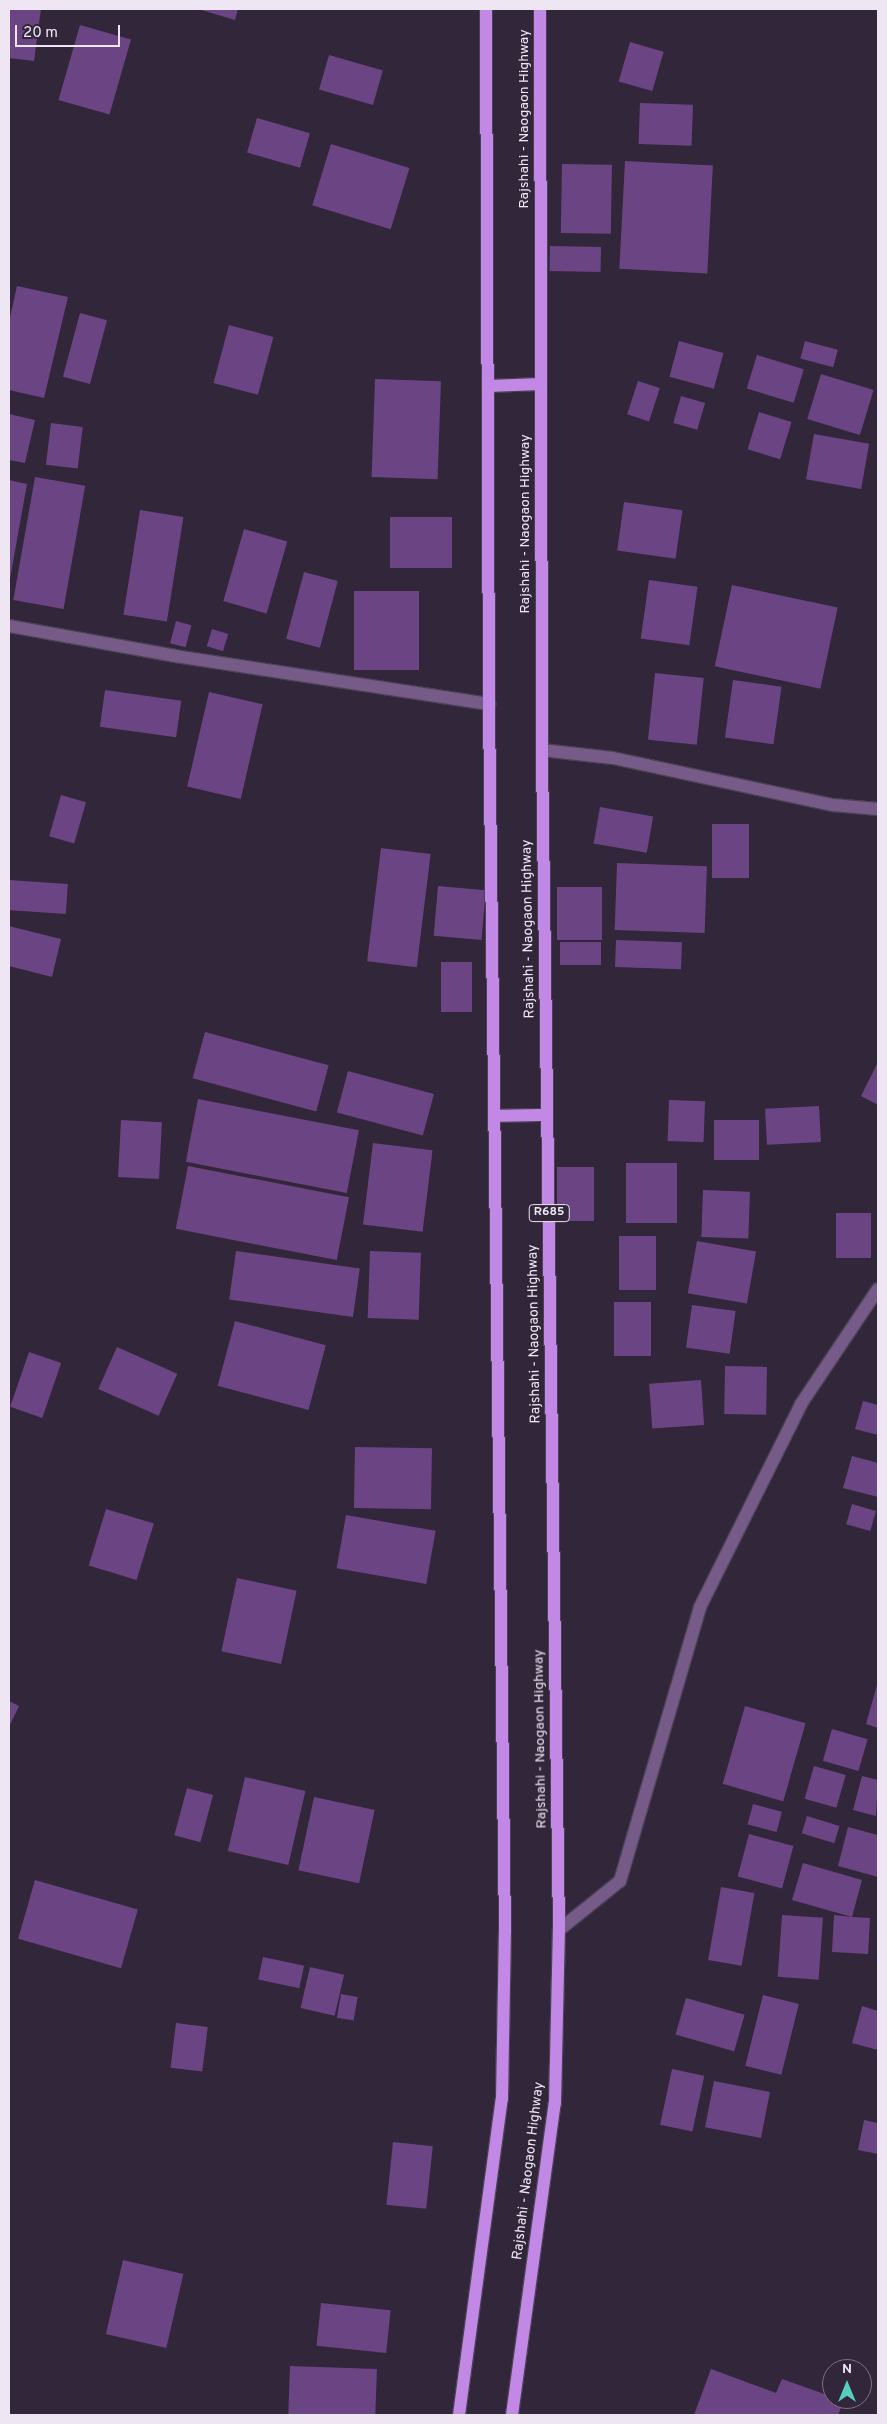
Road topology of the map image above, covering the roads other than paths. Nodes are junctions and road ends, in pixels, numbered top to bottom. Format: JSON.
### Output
{"nodes":[{"id":1,"x":486,"y":9,"type":"edge"},
{"id":2,"x":540,"y":9,"type":"edge"},
{"id":3,"x":541,"y":384,"type":"junction"},
{"id":4,"x":488,"y":386,"type":"junction"},
{"id":5,"x":9,"y":626,"type":"edge"},
{"id":6,"x":489,"y":704,"type":"junction"},
{"id":7,"x":542,"y":750,"type":"junction"},
{"id":8,"x":878,"y":809,"type":"edge"},
{"id":9,"x":547,"y":1115,"type":"junction"},
{"id":10,"x":494,"y":1116,"type":"junction"},
{"id":11,"x":878,"y":1289,"type":"edge"},
{"id":12,"x":559,"y":1930,"type":"junction"},
{"id":13,"x":459,"y":2415,"type":"edge"},
{"id":14,"x":512,"y":2415,"type":"edge"}],
"edges":[{"from":1,"to":4,"type":"main road"},
{"from":2,"to":3,"type":"main road","name":"Rajshahi - Naogaon Highway","number":"R685"},
{"from":3,"to":4,"type":"main road"},
{"from":3,"to":7,"type":"main road","name":"Rajshahi - Naogaon Highway","number":"R685"},
{"from":4,"to":6,"type":"main road"},
{"from":5,"to":6,"type":"street"},
{"from":6,"to":10,"type":"main road"},
{"from":7,"to":8,"type":"street"},
{"from":7,"to":9,"type":"main road","name":"Rajshahi - Naogaon Highway","number":"R685"},
{"from":9,"to":10,"type":"main road"},
{"from":9,"to":12,"type":"main road","name":"Rajshahi - Naogaon Highway","number":"R685"},
{"from":10,"to":13,"type":"main road"},
{"from":11,"to":12,"type":"street"},
{"from":12,"to":14,"type":"main road","name":"Rajshahi - Naogaon Highway","number":"R685"}]}
